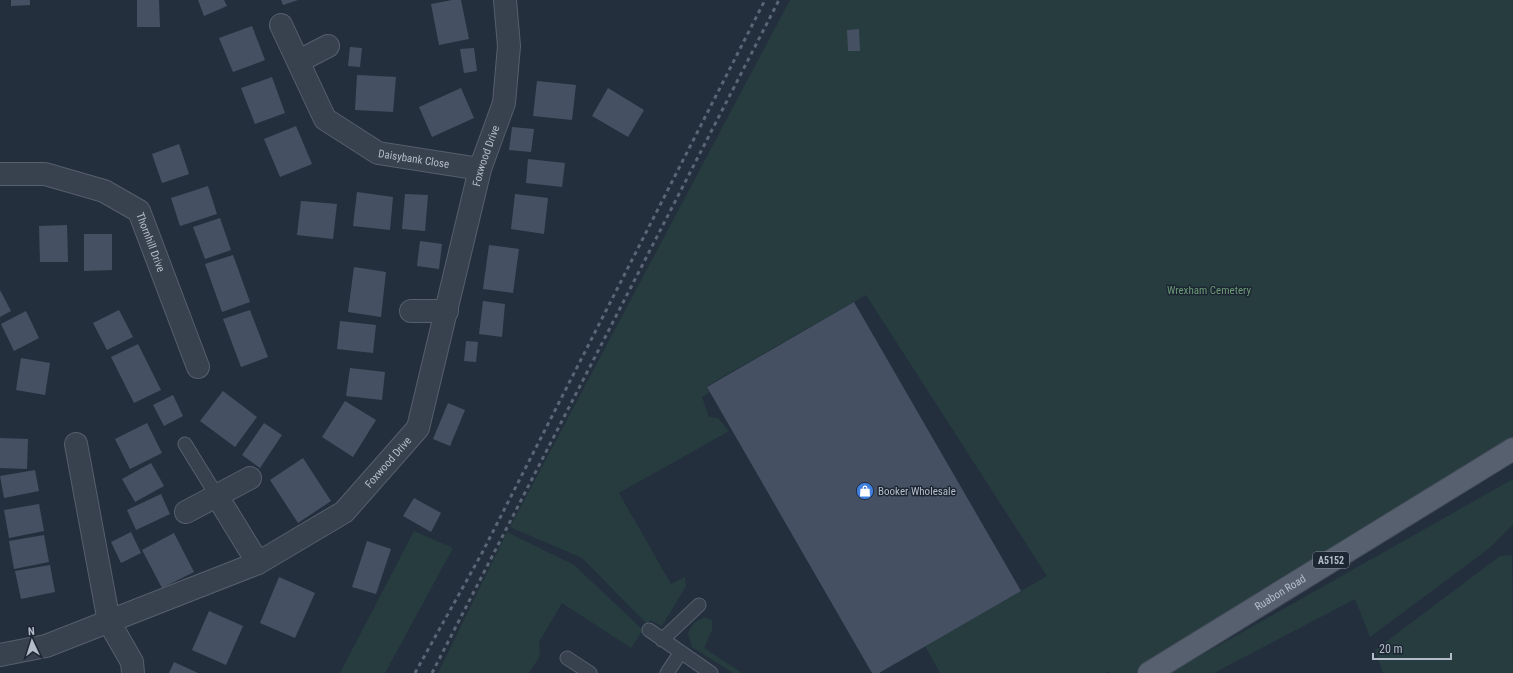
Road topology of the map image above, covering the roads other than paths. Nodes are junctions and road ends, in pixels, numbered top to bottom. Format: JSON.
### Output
{"nodes":[{"id":1,"x":505,"y":0,"type":"edge"},
{"id":2,"x":281,"y":25,"type":"dead end"},
{"id":3,"x":328,"y":46,"type":"dead end"},
{"id":4,"x":299,"y":61,"type":"junction"},
{"id":5,"x":480,"y":169,"type":"junction"},
{"id":6,"x":0,"y":174,"type":"edge"},
{"id":7,"x":411,"y":311,"type":"dead end"},
{"id":8,"x":447,"y":311,"type":"junction"},
{"id":9,"x":198,"y":367,"type":"dead end"},
{"id":10,"x":76,"y":444,"type":"dead end"},
{"id":11,"x":185,"y":444,"type":"dead end"},
{"id":12,"x":1513,"y":449,"type":"edge"},
{"id":13,"x":250,"y":478,"type":"dead end"},
{"id":14,"x":217,"y":496,"type":"junction"},
{"id":15,"x":186,"y":512,"type":"dead end"},
{"id":16,"x":258,"y":562,"type":"junction"},
{"id":17,"x":699,"y":605,"type":"dead end"},
{"id":18,"x":109,"y":622,"type":"junction"},
{"id":19,"x":649,"y":630,"type":"dead end"},
{"id":20,"x":662,"y":640,"type":"junction"},
{"id":21,"x":681,"y":652,"type":"junction"},
{"id":22,"x":0,"y":655,"type":"edge"},
{"id":23,"x":567,"y":658,"type":"dead end"},
{"id":24,"x":133,"y":673,"type":"edge"},
{"id":25,"x":590,"y":673,"type":"edge"},
{"id":26,"x":667,"y":673,"type":"edge"},
{"id":27,"x":711,"y":673,"type":"edge"},
{"id":28,"x":1149,"y":673,"type":"edge"}],
"edges":[{"from":1,"to":5,"type":"street","name":"Foxwood Drive"},
{"from":2,"to":4,"type":"street","name":"Daisybank Close"},
{"from":3,"to":4,"type":"street"},
{"from":4,"to":5,"type":"street","name":"Daisybank Close"},
{"from":5,"to":8,"type":"street","name":"Foxwood Drive"},
{"from":6,"to":9,"type":"street","name":"Thornhill Drive"},
{"from":7,"to":8,"type":"street"},
{"from":8,"to":16,"type":"street","name":"Foxwood Drive"},
{"from":10,"to":18,"type":"street"},
{"from":11,"to":14,"type":"lane"},
{"from":12,"to":28,"type":"main road","name":"Ruabon Road","number":"A5152"},
{"from":13,"to":14,"type":"street"},
{"from":14,"to":15,"type":"street"},
{"from":14,"to":16,"type":"street"},
{"from":16,"to":18,"type":"street","name":"Foxwood Drive"},
{"from":17,"to":20,"type":"lane"},
{"from":18,"to":22,"type":"street","name":"Foxwood Drive"},
{"from":18,"to":24,"type":"street"},
{"from":19,"to":20,"type":"lane"},
{"from":20,"to":21,"type":"lane"},
{"from":21,"to":26,"type":"lane"},
{"from":21,"to":27,"type":"lane"},
{"from":23,"to":25,"type":"lane"}]}
